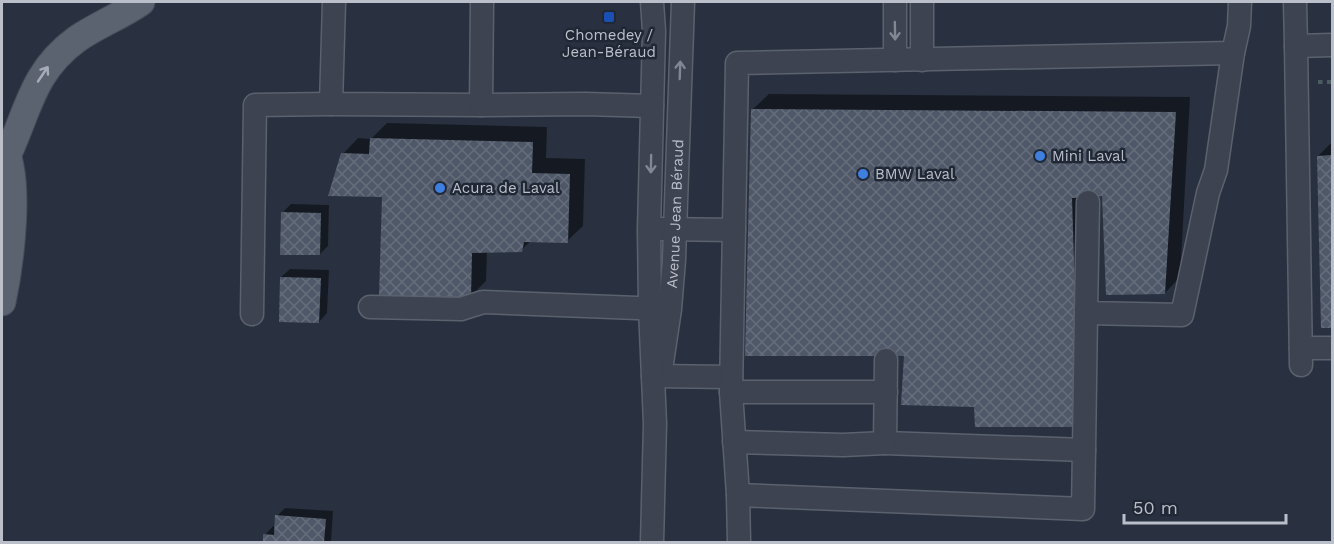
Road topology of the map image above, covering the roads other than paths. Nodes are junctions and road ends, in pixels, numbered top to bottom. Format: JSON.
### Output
{"nodes":[{"id":1,"x":141,"y":2,"type":"edge"},
{"id":2,"x":334,"y":2,"type":"edge"},
{"id":3,"x":482,"y":2,"type":"edge"},
{"id":4,"x":652,"y":2,"type":"edge"},
{"id":5,"x":682,"y":2,"type":"edge"},
{"id":6,"x":895,"y":2,"type":"edge"},
{"id":7,"x":922,"y":2,"type":"edge"},
{"id":8,"x":1240,"y":2,"type":"edge"},
{"id":9,"x":1295,"y":2,"type":"edge"},
{"id":10,"x":1332,"y":45,"type":"edge"},
{"id":11,"x":1296,"y":46,"type":"junction"},
{"id":12,"x":1233,"y":53,"type":"junction"},
{"id":13,"x":895,"y":60,"type":"junction"},
{"id":14,"x":922,"y":60,"type":"junction"},
{"id":15,"x":331,"y":104,"type":"junction"},
{"id":16,"x":481,"y":105,"type":"junction"},
{"id":17,"x":652,"y":106,"type":"junction"},
{"id":18,"x":5,"y":148,"type":"edge"},
{"id":19,"x":1088,"y":202,"type":"dead end"},
{"id":20,"x":649,"y":229,"type":"junction"},
{"id":21,"x":675,"y":230,"type":"junction"},
{"id":22,"x":734,"y":230,"type":"junction"},
{"id":23,"x":2,"y":302,"type":"edge"},
{"id":24,"x":370,"y":307,"type":"dead end"},
{"id":25,"x":660,"y":309,"type":"junction"},
{"id":26,"x":1086,"y":313,"type":"junction"},
{"id":27,"x":252,"y":314,"type":"dead end"},
{"id":28,"x":1332,"y":348,"type":"edge"},
{"id":29,"x":886,"y":360,"type":"dead end"},
{"id":30,"x":657,"y":376,"type":"junction"},
{"id":31,"x":731,"y":385,"type":"junction"},
{"id":32,"x":886,"y":392,"type":"junction"},
{"id":33,"x":734,"y":442,"type":"junction"},
{"id":34,"x":885,"y":443,"type":"junction"},
{"id":35,"x":1084,"y":450,"type":"junction"},
{"id":36,"x":738,"y":495,"type":"junction"},
{"id":37,"x":652,"y":543,"type":"edge"},
{"id":38,"x":739,"y":543,"type":"edge"}],
"edges":[{"from":18,"to":1,"type":"main road","one_way":true},
{"from":2,"to":15,"type":"street"},
{"from":3,"to":16,"type":"street"},
{"from":4,"to":17,"type":"street","name":"Avenue Jean Béraud"},
{"from":21,"to":5,"type":"street","name":"Avenue Jean Béraud","one_way":true},
{"from":6,"to":13,"type":"street","one_way":true},
{"from":7,"to":14,"type":"street"},
{"from":8,"to":12,"type":"street"},
{"from":9,"to":11,"type":"street"},
{"from":10,"to":11,"type":"street"},
{"from":11,"to":28,"type":"street"},
{"from":12,"to":14,"type":"street"},
{"from":12,"to":26,"type":"street"},
{"from":13,"to":14,"type":"street"},
{"from":13,"to":22,"type":"street"},
{"from":15,"to":16,"type":"street"},
{"from":15,"to":27,"type":"street"},
{"from":16,"to":17,"type":"street"},
{"from":17,"to":20,"type":"street","name":"Avenue Jean Béraud","one_way":true},
{"from":18,"to":23,"type":"main road"},
{"from":19,"to":26,"type":"street"},
{"from":20,"to":21,"type":"street"},
{"from":20,"to":25,"type":"street","name":"Avenue Jean Béraud"},
{"from":21,"to":22,"type":"street"},
{"from":21,"to":25,"type":"street","name":"Avenue Jean Béraud"},
{"from":22,"to":31,"type":"street"},
{"from":24,"to":25,"type":"street"},
{"from":25,"to":30,"type":"street","name":"Avenue Jean Béraud"},
{"from":26,"to":35,"type":"street"},
{"from":29,"to":32,"type":"street"},
{"from":30,"to":31,"type":"street"},
{"from":30,"to":37,"type":"street","name":"Avenue Jean Béraud"},
{"from":31,"to":32,"type":"street"},
{"from":31,"to":33,"type":"street"},
{"from":32,"to":34,"type":"street"},
{"from":33,"to":34,"type":"street"},
{"from":33,"to":36,"type":"street"},
{"from":34,"to":35,"type":"street"},
{"from":35,"to":36,"type":"street"},
{"from":36,"to":38,"type":"street"}]}
